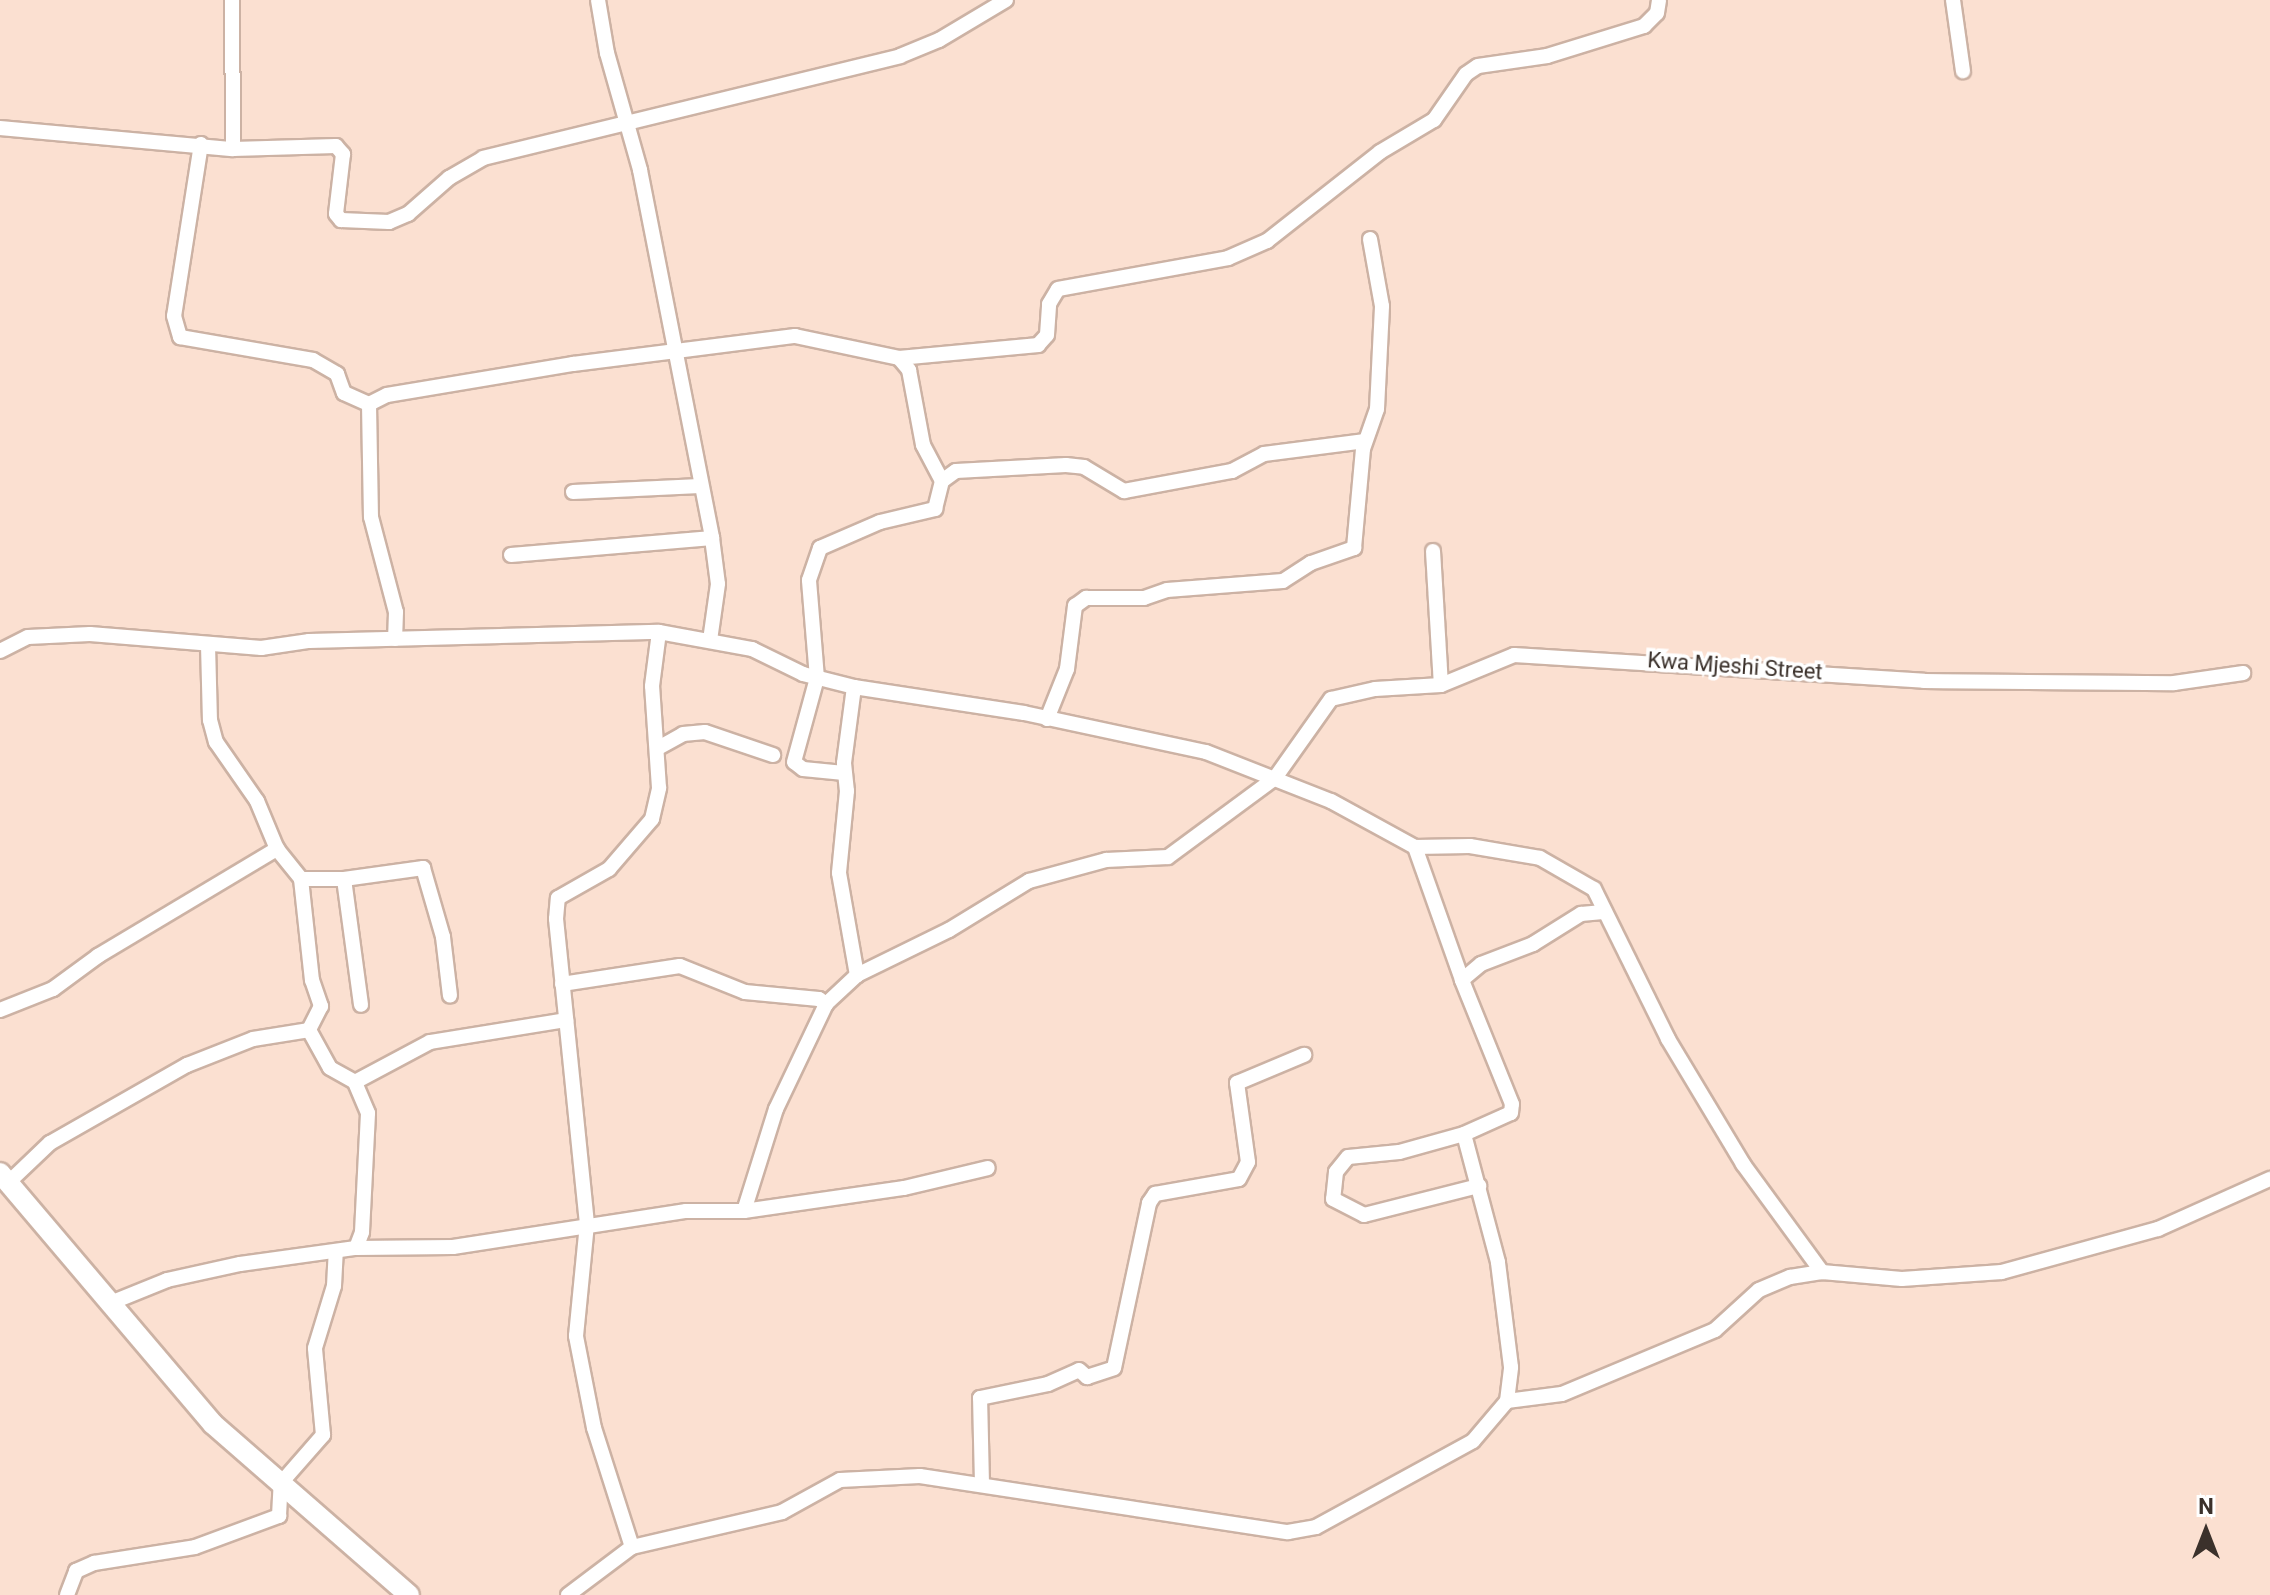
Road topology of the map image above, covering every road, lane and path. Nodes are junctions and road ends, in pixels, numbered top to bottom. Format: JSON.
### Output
{"nodes":[{"id":1,"x":232,"y":0,"type":"edge"},
{"id":2,"x":598,"y":0,"type":"edge"},
{"id":3,"x":1006,"y":0,"type":"edge"},
{"id":4,"x":1659,"y":0,"type":"edge"},
{"id":5,"x":1953,"y":0,"type":"edge"},
{"id":6,"x":1963,"y":71,"type":"dead end"},
{"id":7,"x":625,"y":122,"type":"junction"},
{"id":8,"x":0,"y":128,"type":"edge"},
{"id":9,"x":201,"y":144,"type":"junction"},
{"id":10,"x":233,"y":149,"type":"junction"},
{"id":11,"x":1370,"y":239,"type":"dead end"},
{"id":12,"x":672,"y":349,"type":"junction"},
{"id":13,"x":899,"y":358,"type":"junction"},
{"id":14,"x":369,"y":404,"type":"junction"},
{"id":15,"x":1365,"y":441,"type":"junction"},
{"id":16,"x":942,"y":481,"type":"junction"},
{"id":17,"x":700,"y":486,"type":"junction"},
{"id":18,"x":573,"y":492,"type":"dead end"},
{"id":19,"x":712,"y":538,"type":"junction"},
{"id":20,"x":1433,"y":551,"type":"dead end"},
{"id":21,"x":511,"y":555,"type":"dead end"},
{"id":22,"x":659,"y":632,"type":"junction"},
{"id":23,"x":395,"y":639,"type":"junction"},
{"id":24,"x":710,"y":640,"type":"junction"},
{"id":25,"x":208,"y":645,"type":"junction"},
{"id":26,"x":0,"y":651,"type":"edge"},
{"id":27,"x":2243,"y":673,"type":"dead end"},
{"id":28,"x":817,"y":678,"type":"junction"},
{"id":29,"x":1441,"y":685,"type":"junction"},
{"id":30,"x":854,"y":687,"type":"junction"},
{"id":31,"x":1047,"y":719,"type":"junction"},
{"id":32,"x":660,"y":747,"type":"junction"},
{"id":33,"x":773,"y":755,"type":"dead end"},
{"id":34,"x":844,"y":773,"type":"junction"},
{"id":35,"x":1275,"y":778,"type":"junction"},
{"id":36,"x":1415,"y":847,"type":"junction"},
{"id":37,"x":277,"y":849,"type":"junction"},
{"id":38,"x":301,"y":879,"type":"junction"},
{"id":39,"x":344,"y":879,"type":"junction"},
{"id":40,"x":1603,"y":912,"type":"junction"},
{"id":41,"x":857,"y":975,"type":"junction"},
{"id":42,"x":1462,"y":980,"type":"junction"},
{"id":43,"x":562,"y":984,"type":"junction"},
{"id":44,"x":450,"y":996,"type":"dead end"},
{"id":45,"x":826,"y":1004,"type":"junction"},
{"id":46,"x":361,"y":1005,"type":"dead end"},
{"id":47,"x":0,"y":1010,"type":"edge"},
{"id":48,"x":566,"y":1020,"type":"junction"},
{"id":49,"x":309,"y":1030,"type":"junction"},
{"id":50,"x":1304,"y":1055,"type":"dead end"},
{"id":51,"x":355,"y":1082,"type":"junction"},
{"id":52,"x":1464,"y":1134,"type":"junction"},
{"id":53,"x":988,"y":1168,"type":"dead end"},
{"id":54,"x":4,"y":1178,"type":"edge"},
{"id":55,"x":2270,"y":1179,"type":"edge"},
{"id":56,"x":1479,"y":1186,"type":"junction"},
{"id":57,"x":744,"y":1211,"type":"junction"},
{"id":58,"x":587,"y":1224,"type":"junction"},
{"id":59,"x":356,"y":1248,"type":"junction"},
{"id":60,"x":336,"y":1253,"type":"junction"},
{"id":61,"x":1822,"y":1272,"type":"junction"},
{"id":62,"x":108,"y":1304,"type":"junction"},
{"id":63,"x":1507,"y":1401,"type":"junction"},
{"id":64,"x":281,"y":1483,"type":"junction"},
{"id":65,"x":982,"y":1484,"type":"junction"},
{"id":66,"x":297,"y":1497,"type":"junction"},
{"id":67,"x":279,"y":1516,"type":"junction"},
{"id":68,"x":632,"y":1547,"type":"junction"},
{"id":69,"x":67,"y":1595,"type":"edge"},
{"id":70,"x":409,"y":1595,"type":"edge"},
{"id":71,"x":568,"y":1595,"type":"edge"}],
"edges":[{"from":1,"to":10,"type":"street"},
{"from":2,"to":7,"type":"street"},
{"from":3,"to":7,"type":"street"},
{"from":4,"to":13,"type":"street"},
{"from":5,"to":6,"type":"street"},
{"from":7,"to":10,"type":"street"},
{"from":7,"to":12,"type":"street"},
{"from":8,"to":9,"type":"street"},
{"from":9,"to":10,"type":"street"},
{"from":9,"to":14,"type":"street"},
{"from":11,"to":15,"type":"street"},
{"from":12,"to":13,"type":"street"},
{"from":12,"to":14,"type":"street"},
{"from":12,"to":17,"type":"street"},
{"from":13,"to":16,"type":"street"},
{"from":14,"to":23,"type":"street"},
{"from":15,"to":16,"type":"street"},
{"from":15,"to":31,"type":"street"},
{"from":16,"to":28,"type":"street"},
{"from":17,"to":18,"type":"street"},
{"from":17,"to":19,"type":"street"},
{"from":19,"to":21,"type":"street"},
{"from":19,"to":24,"type":"street"},
{"from":20,"to":29,"type":"street"},
{"from":22,"to":23,"type":"street"},
{"from":22,"to":24,"type":"street"},
{"from":22,"to":32,"type":"street"},
{"from":23,"to":25,"type":"street"},
{"from":24,"to":28,"type":"street"},
{"from":25,"to":26,"type":"street"},
{"from":25,"to":37,"type":"street"},
{"from":27,"to":29,"type":"street","name":"Kwa Mjeshi Street"},
{"from":28,"to":30,"type":"street"},
{"from":28,"to":34,"type":"street"},
{"from":29,"to":35,"type":"street","name":"Kwa Mjeshi Street"},
{"from":30,"to":31,"type":"street"},
{"from":30,"to":34,"type":"street"},
{"from":31,"to":35,"type":"street"},
{"from":32,"to":33,"type":"street"},
{"from":32,"to":43,"type":"street"},
{"from":34,"to":41,"type":"street"},
{"from":35,"to":36,"type":"street"},
{"from":35,"to":41,"type":"street","name":"Kwa Mjeshi Street"},
{"from":36,"to":40,"type":"street"},
{"from":36,"to":42,"type":"street"},
{"from":37,"to":38,"type":"street"},
{"from":37,"to":47,"type":"street"},
{"from":38,"to":39,"type":"street"},
{"from":38,"to":49,"type":"street"},
{"from":39,"to":44,"type":"street"},
{"from":39,"to":46,"type":"street"},
{"from":40,"to":42,"type":"street"},
{"from":40,"to":61,"type":"street"},
{"from":41,"to":45,"type":"street","name":"Kwa Mjeshi Street"},
{"from":42,"to":52,"type":"street"},
{"from":43,"to":45,"type":"street"},
{"from":43,"to":48,"type":"street"},
{"from":45,"to":57,"type":"street"},
{"from":48,"to":51,"type":"street"},
{"from":48,"to":58,"type":"street"},
{"from":49,"to":51,"type":"street"},
{"from":49,"to":54,"type":"street"},
{"from":50,"to":65,"type":"street"},
{"from":51,"to":59,"type":"street"},
{"from":52,"to":56,"type":"street"},
{"from":52,"to":56,"type":"street"},
{"from":53,"to":57,"type":"street"},
{"from":54,"to":62,"type":"main road"},
{"from":55,"to":61,"type":"street"},
{"from":56,"to":63,"type":"street"},
{"from":57,"to":58,"type":"street"},
{"from":58,"to":59,"type":"street"},
{"from":58,"to":68,"type":"street"},
{"from":59,"to":60,"type":"street"},
{"from":60,"to":62,"type":"street"},
{"from":60,"to":64,"type":"street"},
{"from":61,"to":63,"type":"street"},
{"from":62,"to":64,"type":"main road"},
{"from":63,"to":65,"type":"street"},
{"from":64,"to":66,"type":"main road"},
{"from":64,"to":67,"type":"street"},
{"from":65,"to":68,"type":"street"},
{"from":66,"to":67,"type":"street"},
{"from":66,"to":70,"type":"main road"},
{"from":67,"to":69,"type":"street"},
{"from":68,"to":71,"type":"street"}]}
